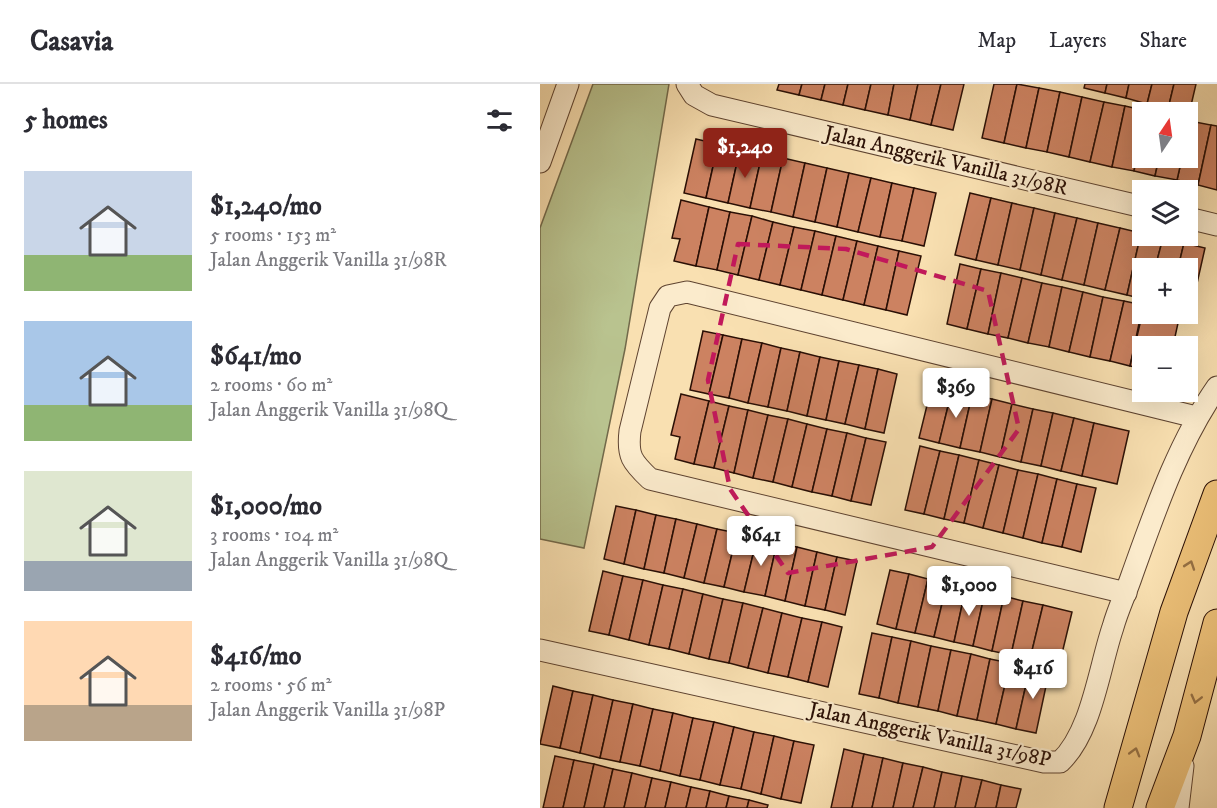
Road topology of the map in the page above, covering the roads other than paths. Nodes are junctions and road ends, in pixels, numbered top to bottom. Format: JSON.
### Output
{"nodes":[{"id":1,"x":568,"y":84,"type":"edge"},
{"id":2,"x":687,"y":84,"type":"edge"},
{"id":3,"x":540,"y":162,"type":"edge"},
{"id":4,"x":1132,"y":204,"type":"edge"},
{"id":5,"x":1198,"y":220,"type":"edge"},
{"id":6,"x":1217,"y":225,"type":"edge"},
{"id":7,"x":1217,"y":387,"type":"edge"},
{"id":8,"x":1196,"y":417,"type":"junction"},
{"id":9,"x":1217,"y":494,"type":"edge"},
{"id":10,"x":1126,"y":593,"type":"junction"},
{"id":11,"x":1217,"y":623,"type":"edge"},
{"id":12,"x":540,"y":650,"type":"edge"},
{"id":13,"x":1186,"y":736,"type":"junction"},
{"id":14,"x":1118,"y":808,"type":"edge"},
{"id":15,"x":1160,"y":808,"type":"edge"},
{"id":16,"x":1178,"y":808,"type":"edge"}],
"edges":[{"from":1,"to":3,"type":"street"},
{"from":2,"to":4,"type":"street","name":"Jalan Anggerik Vanilla 31/98R"},
{"from":5,"to":6,"type":"street"},
{"from":7,"to":8,"type":"street","name":"Jalan Anggerik Vanilla 31/98P"},
{"from":8,"to":10,"type":"street","name":"Jalan Anggerik Vanilla 31/98P"},
{"from":8,"to":10,"type":"street"},
{"from":14,"to":9,"type":"main road","one_way":true},
{"from":10,"to":12,"type":"street","name":"Jalan Anggerik Vanilla 31/98P"},
{"from":11,"to":13,"type":"main road","one_way":true},
{"from":13,"to":15,"type":"main road"},
{"from":13,"to":16,"type":"street"}]}
